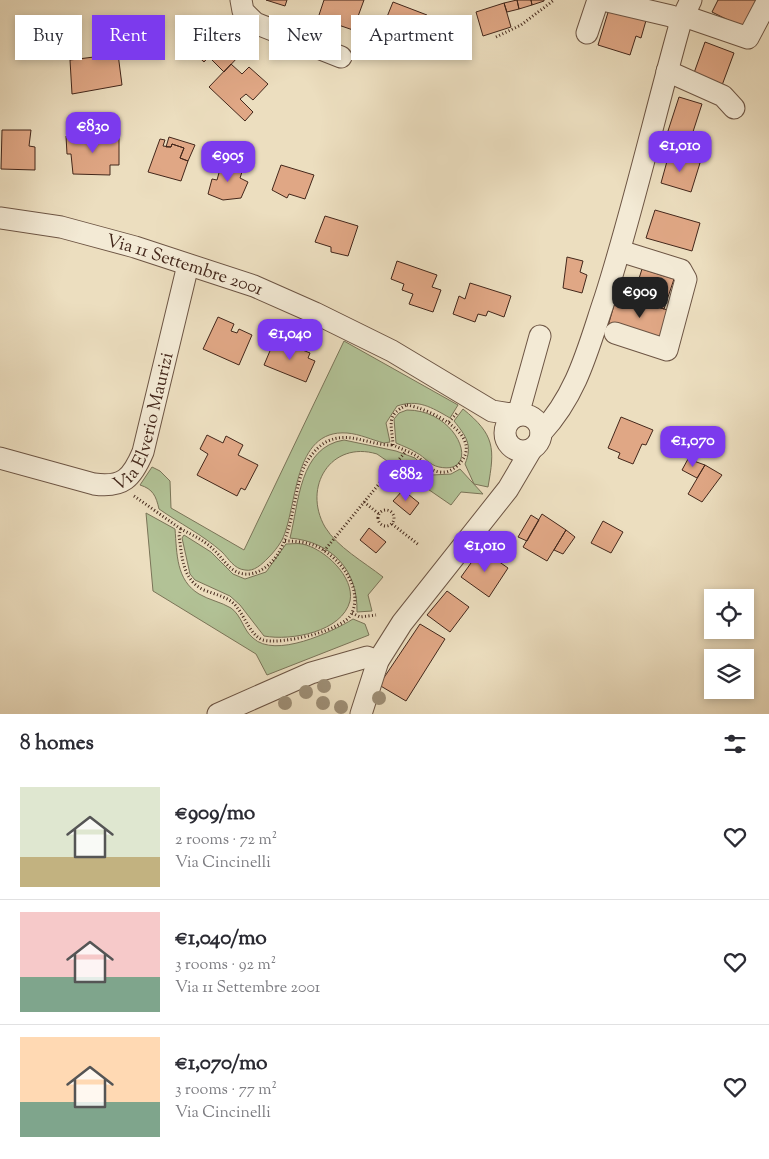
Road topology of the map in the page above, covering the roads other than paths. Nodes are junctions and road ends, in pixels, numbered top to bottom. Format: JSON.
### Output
{"nodes":[{"id":1,"x":241,"y":0,"type":"edge"},
{"id":2,"x":598,"y":0,"type":"edge"},
{"id":3,"x":603,"y":0,"type":"edge"},
{"id":4,"x":768,"y":0,"type":"edge"},
{"id":5,"x":686,"y":12,"type":"edge"},
{"id":6,"x":269,"y":29,"type":"edge"},
{"id":7,"x":587,"y":33,"type":"dead end"},
{"id":8,"x":667,"y":70,"type":"junction"},
{"id":9,"x":734,"y":108,"type":"dead end"},
{"id":10,"x":0,"y":218,"type":"edge"},
{"id":11,"x":620,"y":251,"type":"junction"},
{"id":12,"x":188,"y":265,"type":"junction"},
{"id":13,"x":614,"y":333,"type":"dead end"},
{"id":14,"x":540,"y":336,"type":"dead end"},
{"id":15,"x":578,"y":380,"type":"junction"},
{"id":16,"x":492,"y":411,"type":"junction"},
{"id":17,"x":522,"y":415,"type":"junction"},
{"id":18,"x":506,"y":439,"type":"junction"},
{"id":19,"x":536,"y":442,"type":"junction"},
{"id":20,"x":0,"y":458,"type":"edge"},
{"id":21,"x":508,"y":489,"type":"junction"},
{"id":22,"x":378,"y":661,"type":"junction"},
{"id":23,"x":218,"y":714,"type":"edge"},
{"id":24,"x":361,"y":714,"type":"edge"}],
"edges":[{"from":1,"to":6,"type":"street"},
{"from":2,"to":7,"type":"street"},
{"from":3,"to":5,"type":"street"},
{"from":4,"to":5,"type":"street"},
{"from":5,"to":8,"type":"street"},
{"from":8,"to":9,"type":"street"},
{"from":8,"to":11,"type":"street"},
{"from":10,"to":12,"type":"street","name":"Via 11 Settembre 2001"},
{"from":11,"to":13,"type":"street"},
{"from":11,"to":15,"type":"street"},
{"from":12,"to":16,"type":"street","name":"Via 11 Settembre 2001"},
{"from":12,"to":20,"type":"street","name":"Via Elverio Maurizi"},
{"from":14,"to":17,"type":"street"},
{"from":15,"to":17,"type":"street"},
{"from":15,"to":19,"type":"street"},
{"from":16,"to":17,"type":"street","name":"Via 11 Settembre 2001"},
{"from":16,"to":18,"type":"street"},
{"from":17,"to":18,"type":"street"},
{"from":17,"to":19,"type":"street"},
{"from":18,"to":19,"type":"street"},
{"from":18,"to":21,"type":"street"},
{"from":19,"to":21,"type":"street"},
{"from":21,"to":22,"type":"street"},
{"from":22,"to":23,"type":"street"},
{"from":22,"to":24,"type":"street"}]}
